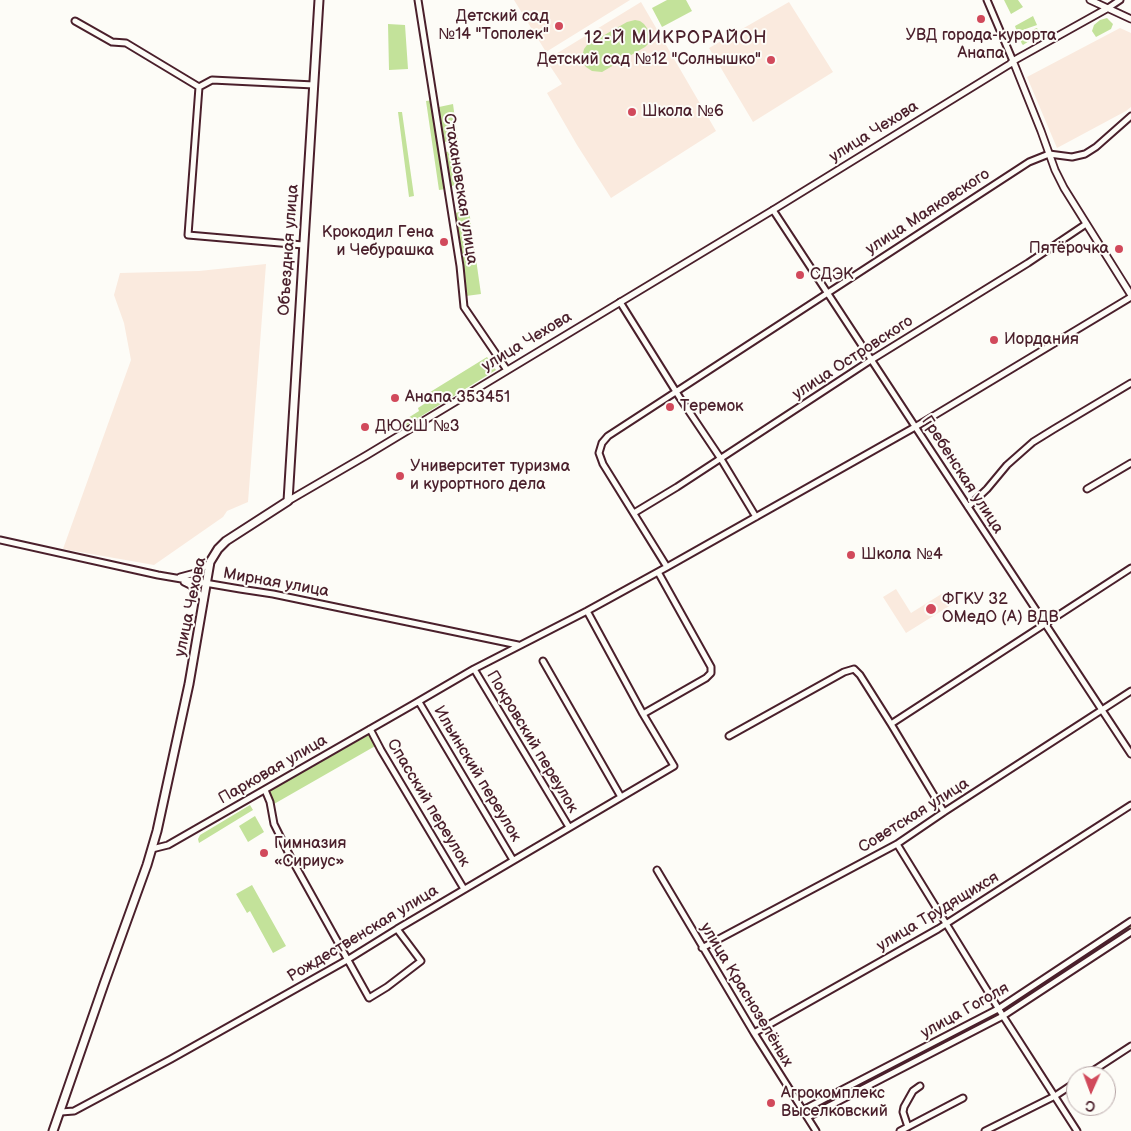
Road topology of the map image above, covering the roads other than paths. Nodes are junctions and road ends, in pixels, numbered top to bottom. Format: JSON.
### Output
{"nodes":[{"id":1,"x":319,"y":0,"type":"edge"},
{"id":2,"x":418,"y":0,"type":"edge"},
{"id":3,"x":987,"y":0,"type":"edge"},
{"id":4,"x":1090,"y":0,"type":"edge"},
{"id":5,"x":1120,"y":0,"type":"edge"},
{"id":6,"x":1108,"y":8,"type":"junction"},
{"id":7,"x":1131,"y":19,"type":"edge"},
{"id":8,"x":75,"y":21,"type":"dead end"},
{"id":9,"x":1013,"y":61,"type":"junction"},
{"id":10,"x":314,"y":85,"type":"junction"},
{"id":11,"x":199,"y":87,"type":"junction"},
{"id":12,"x":1131,"y":116,"type":"edge"},
{"id":13,"x":1049,"y":154,"type":"junction"},
{"id":14,"x":773,"y":210,"type":"junction"},
{"id":15,"x":1086,"y":224,"type":"junction"},
{"id":16,"x":303,"y":245,"type":"junction"},
{"id":17,"x":828,"y":293,"type":"junction"},
{"id":18,"x":1131,"y":296,"type":"edge"},
{"id":19,"x":620,"y":302,"type":"junction"},
{"id":20,"x":871,"y":360,"type":"junction"},
{"id":21,"x":507,"y":370,"type":"junction"},
{"id":22,"x":1131,"y":383,"type":"edge"},
{"id":23,"x":676,"y":392,"type":"junction"},
{"id":24,"x":915,"y":427,"type":"junction"},
{"id":25,"x":721,"y":459,"type":"junction"},
{"id":26,"x":1131,"y":463,"type":"edge"},
{"id":27,"x":1086,"y":489,"type":"dead end"},
{"id":28,"x":288,"y":501,"type":"junction"},
{"id":29,"x":968,"y":507,"type":"junction"},
{"id":30,"x":634,"y":513,"type":"junction"},
{"id":31,"x":756,"y":517,"type":"junction"},
{"id":32,"x":0,"y":540,"type":"edge"},
{"id":33,"x":210,"y":562,"type":"junction"},
{"id":34,"x":667,"y":567,"type":"junction"},
{"id":35,"x":1131,"y":568,"type":"edge"},
{"id":36,"x":658,"y":572,"type":"junction"},
{"id":37,"x":177,"y":578,"type":"junction"},
{"id":38,"x":206,"y":583,"type":"junction"},
{"id":39,"x":204,"y":600,"type":"junction"},
{"id":40,"x":587,"y":611,"type":"junction"},
{"id":41,"x":1045,"y":623,"type":"junction"},
{"id":42,"x":519,"y":646,"type":"junction"},
{"id":43,"x":543,"y":661,"type":"dead end"},
{"id":44,"x":474,"y":668,"type":"junction"},
{"id":45,"x":1131,"y":691,"type":"edge"},
{"id":46,"x":419,"y":702,"type":"junction"},
{"id":47,"x":1103,"y":710,"type":"junction"},
{"id":48,"x":643,"y":714,"type":"junction"},
{"id":49,"x":891,"y":724,"type":"junction"},
{"id":50,"x":370,"y":729,"type":"junction"},
{"id":51,"x":730,"y":736,"type":"dead end"},
{"id":52,"x":1131,"y":754,"type":"edge"},
{"id":53,"x":265,"y":790,"type":"junction"},
{"id":54,"x":622,"y":797,"type":"junction"},
{"id":55,"x":1131,"y":805,"type":"edge"},
{"id":56,"x":944,"y":812,"type":"junction"},
{"id":57,"x":569,"y":828,"type":"junction"},
{"id":58,"x":897,"y":844,"type":"junction"},
{"id":59,"x":152,"y":849,"type":"junction"},
{"id":60,"x":513,"y":860,"type":"junction"},
{"id":61,"x":657,"y":870,"type":"dead end"},
{"id":62,"x":464,"y":889,"type":"junction"},
{"id":63,"x":1131,"y":921,"type":"edge"},
{"id":64,"x":946,"y":924,"type":"junction"},
{"id":65,"x":397,"y":928,"type":"junction"},
{"id":66,"x":1131,"y":932,"type":"edge"},
{"id":67,"x":702,"y":948,"type":"junction"},
{"id":68,"x":347,"y":960,"type":"junction"},
{"id":69,"x":998,"y":1009,"type":"junction"},
{"id":70,"x":1002,"y":1016,"type":"junction"},
{"id":71,"x":754,"y":1033,"type":"junction"},
{"id":72,"x":1131,"y":1046,"type":"edge"},
{"id":73,"x":1100,"y":1066,"type":"edge"},
{"id":74,"x":920,"y":1086,"type":"dead end"},
{"id":75,"x":1066,"y":1089,"type":"edge"},
{"id":76,"x":1055,"y":1096,"type":"junction"},
{"id":77,"x":963,"y":1098,"type":"dead end"},
{"id":78,"x":803,"y":1110,"type":"junction"},
{"id":79,"x":61,"y":1112,"type":"junction"},
{"id":80,"x":808,"y":1118,"type":"junction"},
{"id":81,"x":908,"y":1127,"type":"junction"},
{"id":82,"x":53,"y":1131,"type":"edge"},
{"id":83,"x":816,"y":1131,"type":"edge"},
{"id":84,"x":900,"y":1131,"type":"edge"},
{"id":85,"x":985,"y":1131,"type":"edge"},
{"id":86,"x":1077,"y":1131,"type":"edge"}],
"edges":[{"from":1,"to":10,"type":"main road","name":"Объездная улица"},
{"from":2,"to":21,"type":"street","name":"Стахановская улица"},
{"from":3,"to":9,"type":"street"},
{"from":4,"to":6,"type":"street"},
{"from":5,"to":6,"type":"street"},
{"from":6,"to":7,"type":"street"},
{"from":6,"to":9,"type":"street","name":"улица Чехова"},
{"from":8,"to":11,"type":"street"},
{"from":9,"to":13,"type":"street"},
{"from":9,"to":14,"type":"street","name":"улица Чехова"},
{"from":10,"to":11,"type":"street"},
{"from":10,"to":16,"type":"main road","name":"Объездная улица"},
{"from":11,"to":16,"type":"street"},
{"from":12,"to":13,"type":"street","name":"улица Маяковского"},
{"from":13,"to":15,"type":"street"},
{"from":13,"to":17,"type":"street","name":"улица Маяковского"},
{"from":14,"to":17,"type":"street","name":"Гребенская улица"},
{"from":14,"to":19,"type":"street","name":"улица Чехова"},
{"from":15,"to":18,"type":"street"},
{"from":15,"to":20,"type":"street","name":"улица Островского"},
{"from":16,"to":28,"type":"main road","name":"Объездная улица"},
{"from":17,"to":20,"type":"street","name":"Гребенская улица"},
{"from":17,"to":23,"type":"street","name":"улица Маяковского"},
{"from":18,"to":24,"type":"street","name":"Парковая улица"},
{"from":19,"to":21,"type":"street","name":"улица Чехова"},
{"from":19,"to":23,"type":"street"},
{"from":20,"to":24,"type":"street","name":"Гребенская улица"},
{"from":20,"to":25,"type":"street","name":"улица Островского"},
{"from":21,"to":28,"type":"street","name":"улица Чехова"},
{"from":22,"to":29,"type":"street"},
{"from":23,"to":25,"type":"street"},
{"from":23,"to":30,"type":"street","name":"улица Маяковского"},
{"from":24,"to":29,"type":"street","name":"Гребенская улица"},
{"from":24,"to":31,"type":"street","name":"Парковая улица"},
{"from":25,"to":30,"type":"street","name":"улица Островского"},
{"from":25,"to":31,"type":"street"},
{"from":26,"to":27,"type":"street"},
{"from":28,"to":33,"type":"main road","name":"улица Чехова"},
{"from":29,"to":41,"type":"street","name":"Гребенская улица"},
{"from":30,"to":34,"type":"street"},
{"from":31,"to":34,"type":"street","name":"Парковая улица"},
{"from":32,"to":37,"type":"street","name":"Мирная улица"},
{"from":33,"to":37,"type":"street"},
{"from":33,"to":38,"type":"main road","name":"улица Чехова"},
{"from":34,"to":36,"type":"street","name":"Парковая улица"},
{"from":35,"to":41,"type":"street"},
{"from":36,"to":40,"type":"street","name":"Парковая улица"},
{"from":36,"to":48,"type":"street"},
{"from":37,"to":38,"type":"street","name":"Мирная улица"},
{"from":37,"to":39,"type":"street"},
{"from":38,"to":39,"type":"main road","name":"улица Чехова"},
{"from":38,"to":42,"type":"street","name":"Мирная улица"},
{"from":39,"to":59,"type":"main road","name":"улица Чехова"},
{"from":40,"to":42,"type":"street","name":"Парковая улица"},
{"from":40,"to":48,"type":"street"},
{"from":41,"to":47,"type":"street","name":"Гребенская улица"},
{"from":41,"to":49,"type":"street"},
{"from":42,"to":44,"type":"street","name":"Парковая улица"},
{"from":43,"to":54,"type":"street"},
{"from":44,"to":46,"type":"street","name":"Парковая улица"},
{"from":44,"to":57,"type":"street","name":"Покровский переулок"},
{"from":45,"to":47,"type":"street","name":"Советская улица"},
{"from":46,"to":50,"type":"street","name":"Парковая улица"},
{"from":46,"to":60,"type":"street","name":"Ильинский переулок"},
{"from":47,"to":52,"type":"street","name":"Гребенская улица"},
{"from":47,"to":56,"type":"street","name":"Советская улица"},
{"from":48,"to":54,"type":"street","name":"Рождественская улица"},
{"from":49,"to":51,"type":"street"},
{"from":49,"to":56,"type":"street"},
{"from":50,"to":53,"type":"street","name":"Парковая улица"},
{"from":50,"to":62,"type":"street","name":"Спасский переулок"},
{"from":53,"to":59,"type":"street","name":"Парковая улица"},
{"from":53,"to":68,"type":"street"},
{"from":54,"to":57,"type":"street","name":"Рождественская улица"},
{"from":55,"to":64,"type":"street","name":"улица Трудящихся"},
{"from":56,"to":58,"type":"street","name":"Советская улица"},
{"from":57,"to":60,"type":"street","name":"Рождественская улица"},
{"from":58,"to":64,"type":"street"},
{"from":58,"to":67,"type":"street","name":"Советская улица"},
{"from":59,"to":79,"type":"main road"},
{"from":60,"to":62,"type":"street","name":"Рождественская улица"},
{"from":61,"to":67,"type":"street","name":"улица Краснозелёных"},
{"from":62,"to":65,"type":"street","name":"Рождественская улица"},
{"from":63,"to":69,"type":"street","name":"улица Гоголя"},
{"from":64,"to":69,"type":"street"},
{"from":64,"to":71,"type":"street","name":"улица Трудящихся"},
{"from":65,"to":68,"type":"street","name":"Рождественская улица"},
{"from":65,"to":68,"type":"street"},
{"from":66,"to":70,"type":"street","name":"улица Гоголя"},
{"from":67,"to":71,"type":"street","name":"улица Краснозелёных"},
{"from":68,"to":79,"type":"street","name":"Рождественская улица"},
{"from":69,"to":70,"type":"street"},
{"from":69,"to":78,"type":"street","name":"улица Гоголя"},
{"from":70,"to":76,"type":"street"},
{"from":70,"to":80,"type":"street","name":"улица Гоголя"},
{"from":71,"to":78,"type":"street","name":"улица Краснозелёных"},
{"from":72,"to":73,"type":"street"},
{"from":74,"to":81,"type":"street"},
{"from":75,"to":76,"type":"street"},
{"from":76,"to":85,"type":"street"},
{"from":76,"to":86,"type":"street"},
{"from":77,"to":81,"type":"street"},
{"from":78,"to":80,"type":"street","name":"улица Краснозелёных"},
{"from":79,"to":82,"type":"main road"},
{"from":80,"to":83,"type":"street","name":"улица Краснозелёных"},
{"from":81,"to":84,"type":"street"}]}
